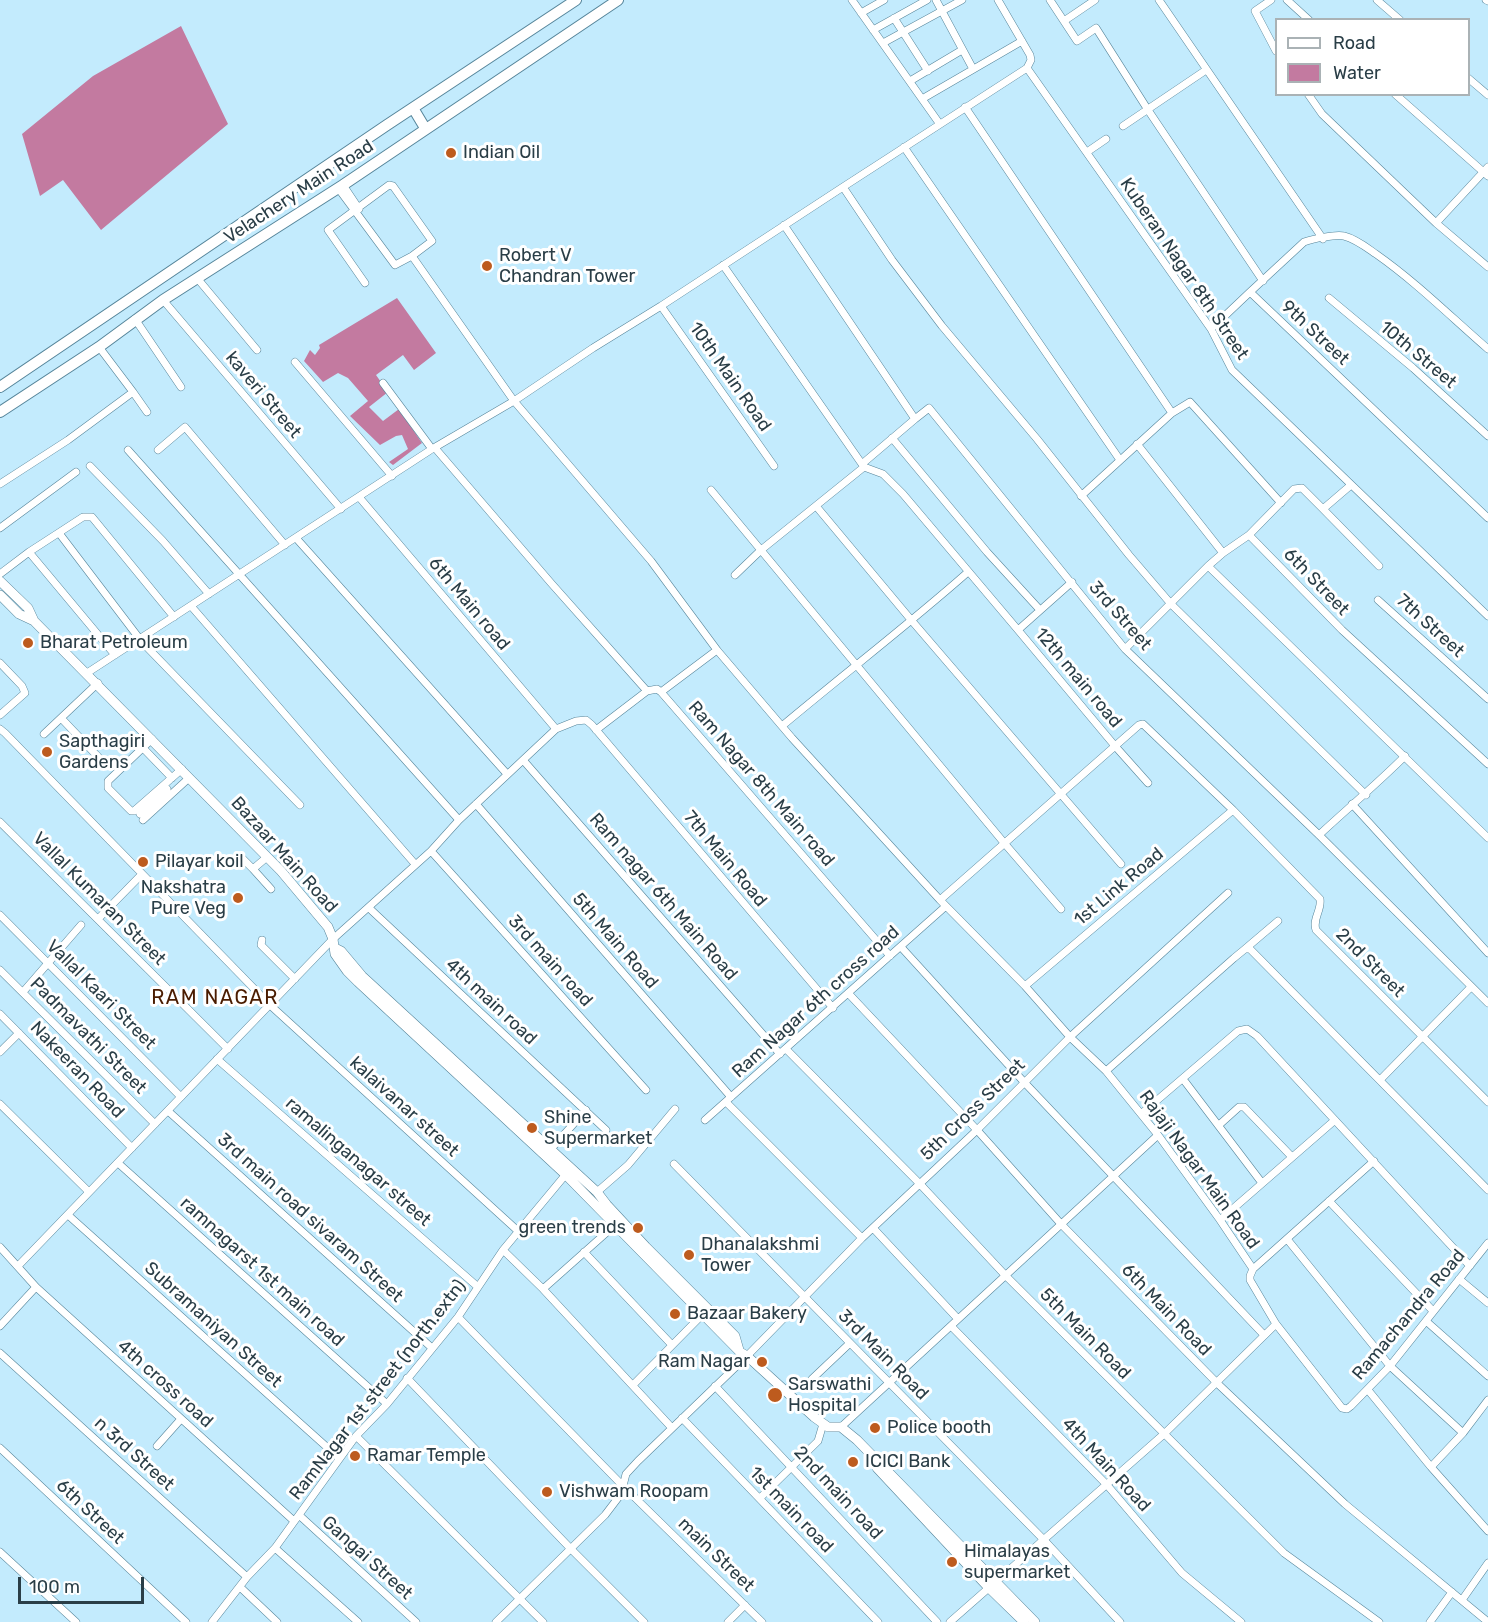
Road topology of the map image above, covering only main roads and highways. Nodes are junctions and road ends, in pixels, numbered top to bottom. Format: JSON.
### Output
{"nodes":[{"id":1,"x":576,"y":0,"type":"edge"},
{"id":2,"x":618,"y":0,"type":"edge"},
{"id":3,"x":413,"y":108,"type":"junction"},
{"id":4,"x":425,"y":128,"type":"junction"},
{"id":5,"x":0,"y":387,"type":"edge"},
{"id":6,"x":0,"y":412,"type":"edge"},
{"id":7,"x":0,"y":581,"type":"edge"},
{"id":8,"x":0,"y":595,"type":"edge"},
{"id":9,"x":34,"y":621,"type":"junction"},
{"id":10,"x":334,"y":943,"type":"junction"},
{"id":11,"x":569,"y":1171,"type":"junction"},
{"id":12,"x":743,"y":1354,"type":"junction"},
{"id":13,"x":992,"y":1585,"type":"junction"},
{"id":14,"x":1024,"y":1622,"type":"edge"},
{"id":15,"x":1035,"y":1622,"type":"edge"}],
"edges":[{"from":1,"to":3,"type":"main road","name":"Velachery Main Road"},
{"from":2,"to":4,"type":"main road","name":"Velachery Main Road"},
{"from":3,"to":4,"type":"main road"},
{"from":3,"to":5,"type":"main road","name":"Velachery Main Road"},
{"from":4,"to":6,"type":"main road","name":"Velachery Main Road"},
{"from":7,"to":9,"type":"main road","name":"Bazaar Main Road"},
{"from":8,"to":9,"type":"main road"},
{"from":9,"to":10,"type":"main road","name":"Bazaar Main Road"},
{"from":10,"to":11,"type":"main road"},
{"from":10,"to":11,"type":"main road","name":"Bazaar Main Road"},
{"from":11,"to":12,"type":"main road"},
{"from":11,"to":12,"type":"main road"},
{"from":12,"to":13,"type":"main road"},
{"from":13,"to":14,"type":"main road"},
{"from":13,"to":15,"type":"main road"}]}
